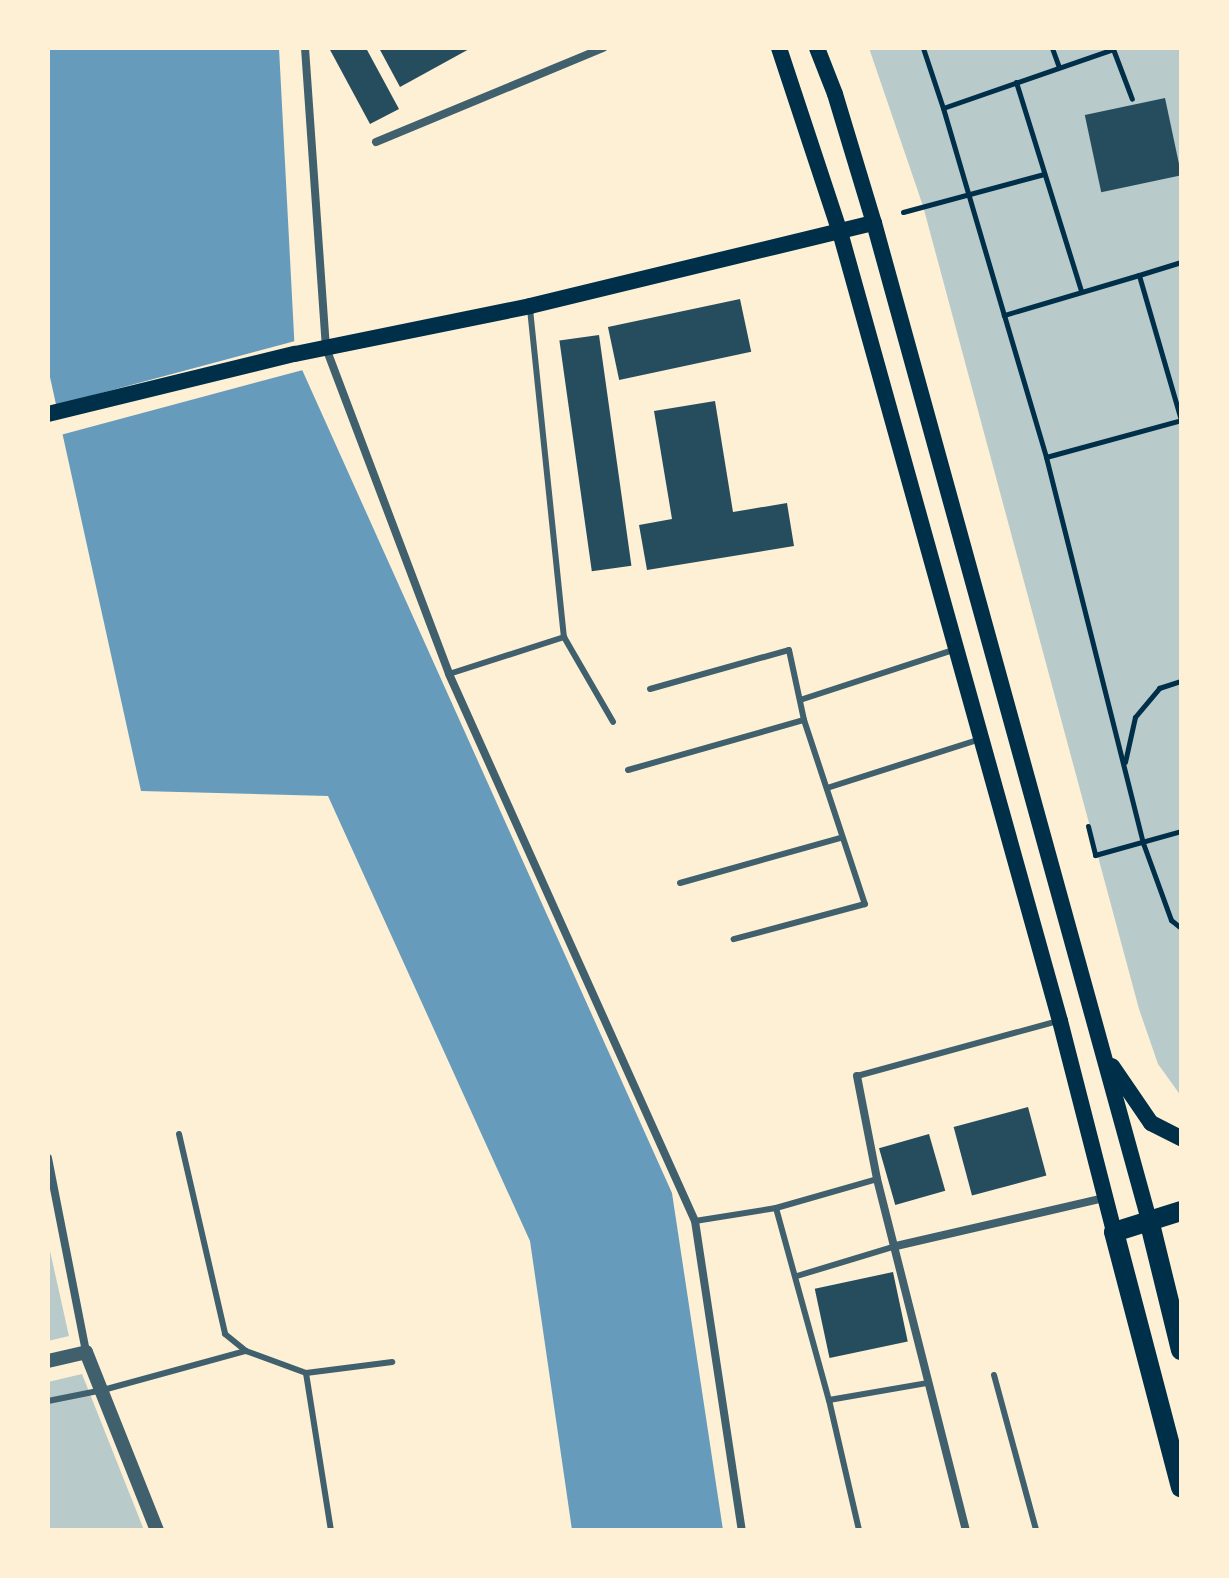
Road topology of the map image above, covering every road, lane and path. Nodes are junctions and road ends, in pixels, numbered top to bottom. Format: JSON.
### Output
{"nodes":[{"id":1,"x":305,"y":48,"type":"edge"},
{"id":2,"x":603,"y":48,"type":"edge"},
{"id":3,"x":779,"y":48,"type":"edge"},
{"id":4,"x":817,"y":48,"type":"edge"},
{"id":5,"x":923,"y":48,"type":"edge"},
{"id":6,"x":1052,"y":48,"type":"edge"},
{"id":7,"x":1113,"y":48,"type":"edge"},
{"id":8,"x":1059,"y":67,"type":"junction"},
{"id":9,"x":1016,"y":82,"type":"junction"},
{"id":10,"x":1132,"y":99,"type":"dead end"},
{"id":11,"x":943,"y":108,"type":"junction"},
{"id":12,"x":376,"y":142,"type":"dead end"},
{"id":13,"x":1044,"y":174,"type":"junction"},
{"id":14,"x":969,"y":196,"type":"junction"},
{"id":15,"x":903,"y":212,"type":"dead end"},
{"id":16,"x":874,"y":223,"type":"junction"},
{"id":17,"x":840,"y":232,"type":"junction"},
{"id":18,"x":1181,"y":262,"type":"edge"},
{"id":19,"x":1139,"y":275,"type":"junction"},
{"id":20,"x":1081,"y":291,"type":"junction"},
{"id":21,"x":530,"y":306,"type":"junction"},
{"id":22,"x":1004,"y":315,"type":"junction"},
{"id":23,"x":326,"y":348,"type":"junction"},
{"id":24,"x":48,"y":414,"type":"edge"},
{"id":25,"x":1181,"y":420,"type":"edge"},
{"id":26,"x":1046,"y":457,"type":"junction"},
{"id":27,"x":564,"y":637,"type":"junction"},
{"id":28,"x":956,"y":649,"type":"junction"},
{"id":29,"x":449,"y":674,"type":"junction"},
{"id":30,"x":1181,"y":681,"type":"edge"},
{"id":31,"x":650,"y":689,"type":"dead end"},
{"id":32,"x":800,"y":700,"type":"junction"},
{"id":33,"x":804,"y":720,"type":"junction"},
{"id":34,"x":613,"y":722,"type":"dead end"},
{"id":35,"x":981,"y":739,"type":"junction"},
{"id":36,"x":1125,"y":763,"type":"junction"},
{"id":37,"x":628,"y":770,"type":"dead end"},
{"id":38,"x":827,"y":788,"type":"junction"},
{"id":39,"x":1088,"y":826,"type":"dead end"},
{"id":40,"x":1181,"y":831,"type":"edge"},
{"id":41,"x":840,"y":838,"type":"junction"},
{"id":42,"x":1143,"y":843,"type":"junction"},
{"id":43,"x":680,"y":883,"type":"dead end"},
{"id":44,"x":1181,"y":928,"type":"edge"},
{"id":45,"x":734,"y":939,"type":"dead end"},
{"id":46,"x":1060,"y":1021,"type":"junction"},
{"id":47,"x":1106,"y":1056,"type":"junction"},
{"id":48,"x":857,"y":1076,"type":"joint"},
{"id":49,"x":179,"y":1134,"type":"dead end"},
{"id":50,"x":1181,"y":1138,"type":"edge"},
{"id":51,"x":48,"y":1158,"type":"edge"},
{"id":52,"x":877,"y":1179,"type":"junction"},
{"id":53,"x":1104,"y":1198,"type":"junction"},
{"id":54,"x":776,"y":1208,"type":"junction"},
{"id":55,"x":1181,"y":1211,"type":"edge"},
{"id":56,"x":1149,"y":1220,"type":"junction"},
{"id":57,"x":695,"y":1221,"type":"junction"},
{"id":58,"x":1114,"y":1232,"type":"junction"},
{"id":59,"x":896,"y":1246,"type":"junction"},
{"id":60,"x":797,"y":1276,"type":"junction"},
{"id":61,"x":1181,"y":1350,"type":"edge"},
{"id":62,"x":246,"y":1351,"type":"junction"},
{"id":63,"x":86,"y":1352,"type":"junction"},
{"id":64,"x":48,"y":1361,"type":"edge"},
{"id":65,"x":392,"y":1362,"type":"dead end"},
{"id":66,"x":306,"y":1373,"type":"junction"},
{"id":67,"x":994,"y":1375,"type":"dead end"},
{"id":68,"x":927,"y":1383,"type":"junction"},
{"id":69,"x":103,"y":1390,"type":"junction"},
{"id":70,"x":829,"y":1400,"type":"junction"},
{"id":71,"x":48,"y":1401,"type":"edge"},
{"id":72,"x":1181,"y":1487,"type":"edge"},
{"id":73,"x":157,"y":1530,"type":"edge"},
{"id":74,"x":331,"y":1530,"type":"edge"},
{"id":75,"x":742,"y":1530,"type":"edge"},
{"id":76,"x":859,"y":1530,"type":"edge"},
{"id":77,"x":966,"y":1530,"type":"edge"},
{"id":78,"x":1036,"y":1530,"type":"edge"}],
"edges":[{"from":1,"to":23,"type":"street"},
{"from":2,"to":12,"type":"street"},
{"from":3,"to":17,"type":"main road"},
{"from":4,"to":16,"type":"main road"},
{"from":5,"to":11,"type":"path"},
{"from":6,"to":8,"type":"path"},
{"from":7,"to":8,"type":"path"},
{"from":7,"to":10,"type":"path"},
{"from":8,"to":9,"type":"path"},
{"from":9,"to":11,"type":"path"},
{"from":9,"to":13,"type":"path"},
{"from":11,"to":14,"type":"path"},
{"from":13,"to":14,"type":"path"},
{"from":13,"to":20,"type":"path"},
{"from":14,"to":15,"type":"path"},
{"from":14,"to":22,"type":"path"},
{"from":16,"to":17,"type":"main road"},
{"from":16,"to":47,"type":"main road"},
{"from":17,"to":21,"type":"main road"},
{"from":17,"to":28,"type":"main road"},
{"from":18,"to":19,"type":"path"},
{"from":19,"to":20,"type":"path"},
{"from":19,"to":25,"type":"path"},
{"from":20,"to":22,"type":"path"},
{"from":21,"to":23,"type":"main road"},
{"from":21,"to":27,"type":"lane"},
{"from":22,"to":26,"type":"path"},
{"from":23,"to":24,"type":"main road"},
{"from":23,"to":29,"type":"street"},
{"from":25,"to":26,"type":"path"},
{"from":26,"to":36,"type":"path"},
{"from":27,"to":29,"type":"lane"},
{"from":27,"to":34,"type":"lane"},
{"from":28,"to":32,"type":"lane"},
{"from":28,"to":35,"type":"main road"},
{"from":29,"to":57,"type":"street"},
{"from":30,"to":36,"type":"path"},
{"from":31,"to":32,"type":"lane"},
{"from":32,"to":33,"type":"lane"},
{"from":33,"to":37,"type":"lane"},
{"from":33,"to":38,"type":"lane"},
{"from":35,"to":38,"type":"lane"},
{"from":35,"to":46,"type":"main road"},
{"from":36,"to":42,"type":"path"},
{"from":38,"to":41,"type":"lane"},
{"from":39,"to":42,"type":"path"},
{"from":40,"to":42,"type":"path"},
{"from":41,"to":43,"type":"lane"},
{"from":41,"to":45,"type":"lane"},
{"from":42,"to":44,"type":"path"},
{"from":46,"to":48,"type":"lane"},
{"from":46,"to":53,"type":"main road"},
{"from":47,"to":50,"type":"main road"},
{"from":47,"to":56,"type":"main road"},
{"from":48,"to":52,"type":"street"},
{"from":49,"to":62,"type":"lane"},
{"from":51,"to":63,"type":"street"},
{"from":52,"to":54,"type":"lane"},
{"from":52,"to":59,"type":"street"},
{"from":53,"to":58,"type":"main road"},
{"from":53,"to":59,"type":"street"},
{"from":54,"to":57,"type":"lane"},
{"from":54,"to":60,"type":"lane"},
{"from":55,"to":56,"type":"main road"},
{"from":56,"to":58,"type":"main road"},
{"from":56,"to":61,"type":"main road"},
{"from":57,"to":75,"type":"street"},
{"from":58,"to":72,"type":"main road"},
{"from":59,"to":60,"type":"lane"},
{"from":59,"to":68,"type":"street"},
{"from":60,"to":70,"type":"lane"},
{"from":62,"to":66,"type":"lane"},
{"from":62,"to":69,"type":"lane"},
{"from":63,"to":64,"type":"street"},
{"from":63,"to":69,"type":"street"},
{"from":65,"to":66,"type":"lane"},
{"from":66,"to":74,"type":"lane"},
{"from":67,"to":78,"type":"lane"},
{"from":68,"to":70,"type":"lane"},
{"from":68,"to":77,"type":"street"},
{"from":69,"to":71,"type":"lane"},
{"from":69,"to":73,"type":"street"},
{"from":70,"to":76,"type":"lane"}]}
